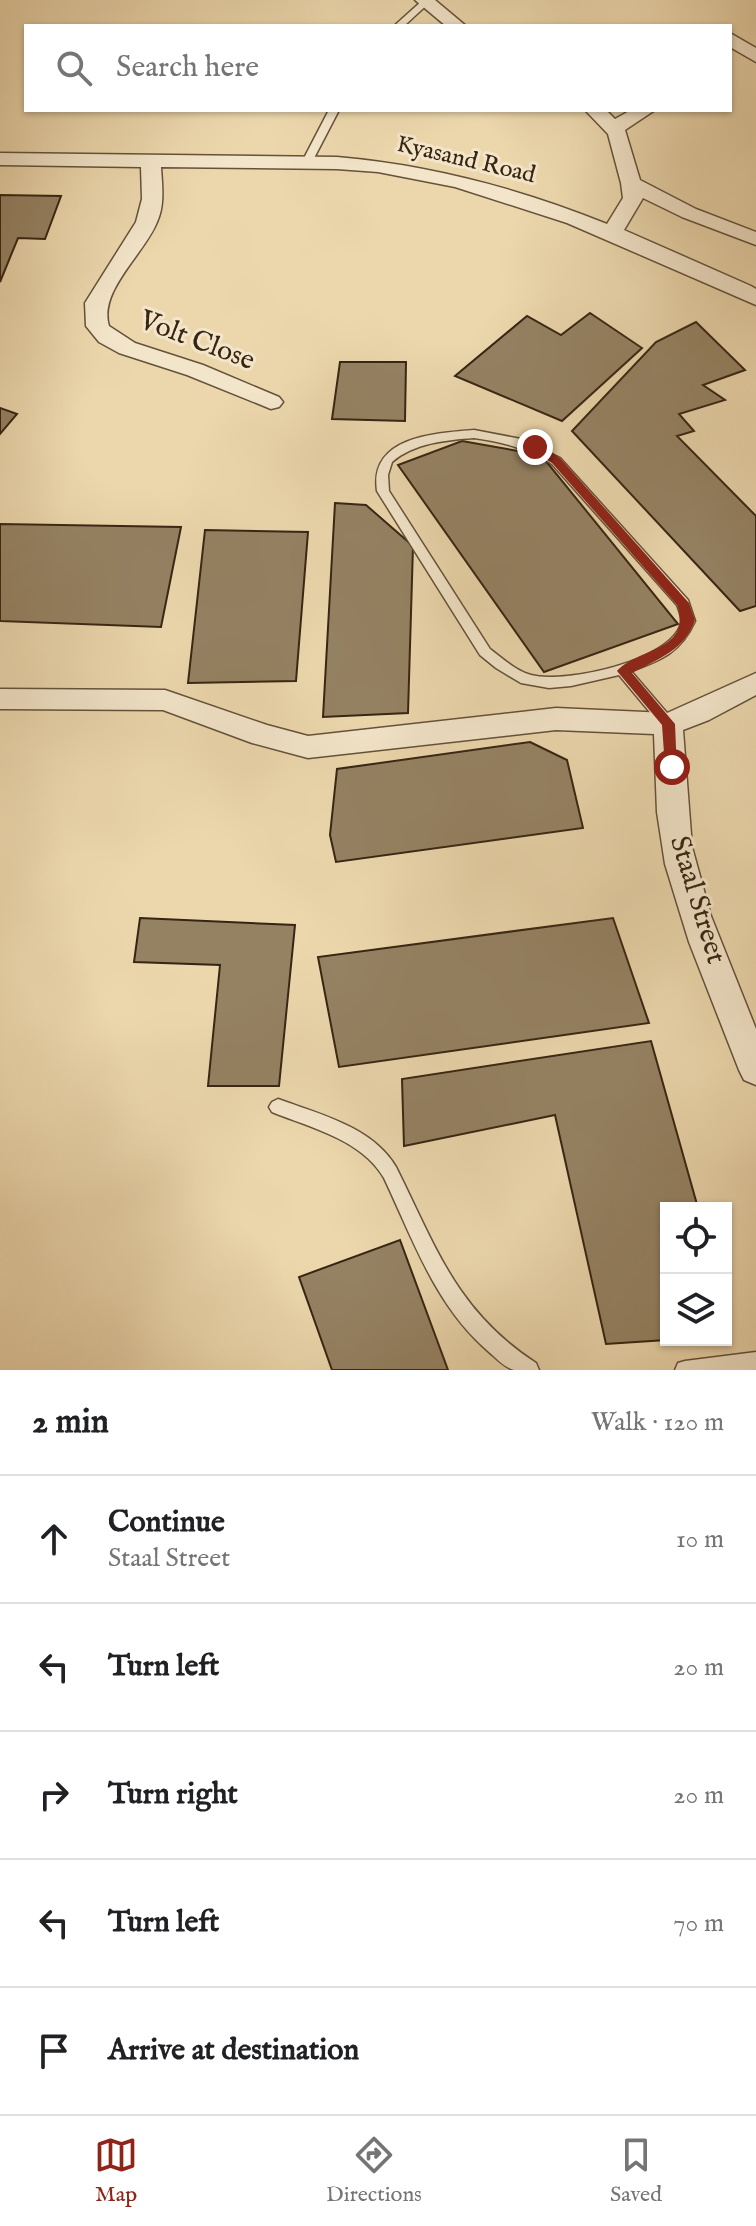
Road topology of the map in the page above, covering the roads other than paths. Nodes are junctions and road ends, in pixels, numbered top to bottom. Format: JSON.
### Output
{"nodes":[{"id":1,"x":425,"y":1,"type":"edge"},
{"id":2,"x":401,"y":24,"type":"edge"},
{"id":3,"x":454,"y":24,"type":"edge"},
{"id":4,"x":733,"y":32,"type":"edge"},
{"id":5,"x":756,"y":56,"type":"edge"},
{"id":6,"x":333,"y":112,"type":"edge"},
{"id":7,"x":597,"y":112,"type":"edge"},
{"id":8,"x":642,"y":112,"type":"edge"},
{"id":9,"x":614,"y":128,"type":"junction"},
{"id":10,"x":0,"y":159,"type":"edge"},
{"id":11,"x":151,"y":161,"type":"junction"},
{"id":12,"x":307,"y":162,"type":"junction"},
{"id":13,"x":631,"y":183,"type":"junction"},
{"id":14,"x":612,"y":232,"type":"junction"},
{"id":15,"x":756,"y":239,"type":"edge"},
{"id":16,"x":756,"y":298,"type":"edge"},
{"id":17,"x":271,"y":402,"type":"dead end"},
{"id":18,"x":623,"y":671,"type":"junction"},
{"id":19,"x":756,"y":683,"type":"edge"},
{"id":20,"x":0,"y":699,"type":"edge"},
{"id":21,"x":668,"y":724,"type":"junction"},
{"id":22,"x":756,"y":1070,"type":"edge"},
{"id":23,"x":278,"y":1107,"type":"dead end"},
{"id":24,"x":756,"y":1361,"type":"edge"},
{"id":25,"x":529,"y":1370,"type":"edge"},
{"id":26,"x":685,"y":1370,"type":"edge"}],
"edges":[{"from":1,"to":2,"type":"lane"},
{"from":1,"to":3,"type":"street"},
{"from":4,"to":5,"type":"street"},
{"from":6,"to":12,"type":"lane"},
{"from":7,"to":9,"type":"street"},
{"from":8,"to":9,"type":"street"},
{"from":9,"to":13,"type":"street"},
{"from":10,"to":11,"type":"street","name":"Kyasand Road"},
{"from":11,"to":12,"type":"street","name":"Kyasand Road"},
{"from":11,"to":17,"type":"street","name":"Volt Close"},
{"from":12,"to":14,"type":"street","name":"Kyasand Road"},
{"from":13,"to":14,"type":"street"},
{"from":13,"to":15,"type":"street"},
{"from":14,"to":16,"type":"street","name":"Kyasand Road"},
{"from":18,"to":18,"type":"lane"},
{"from":18,"to":21,"type":"lane"},
{"from":19,"to":21,"type":"street"},
{"from":20,"to":21,"type":"street"},
{"from":21,"to":22,"type":"street","name":"Staal Street"},
{"from":23,"to":25,"type":"lane"},
{"from":24,"to":26,"type":"lane"}]}
